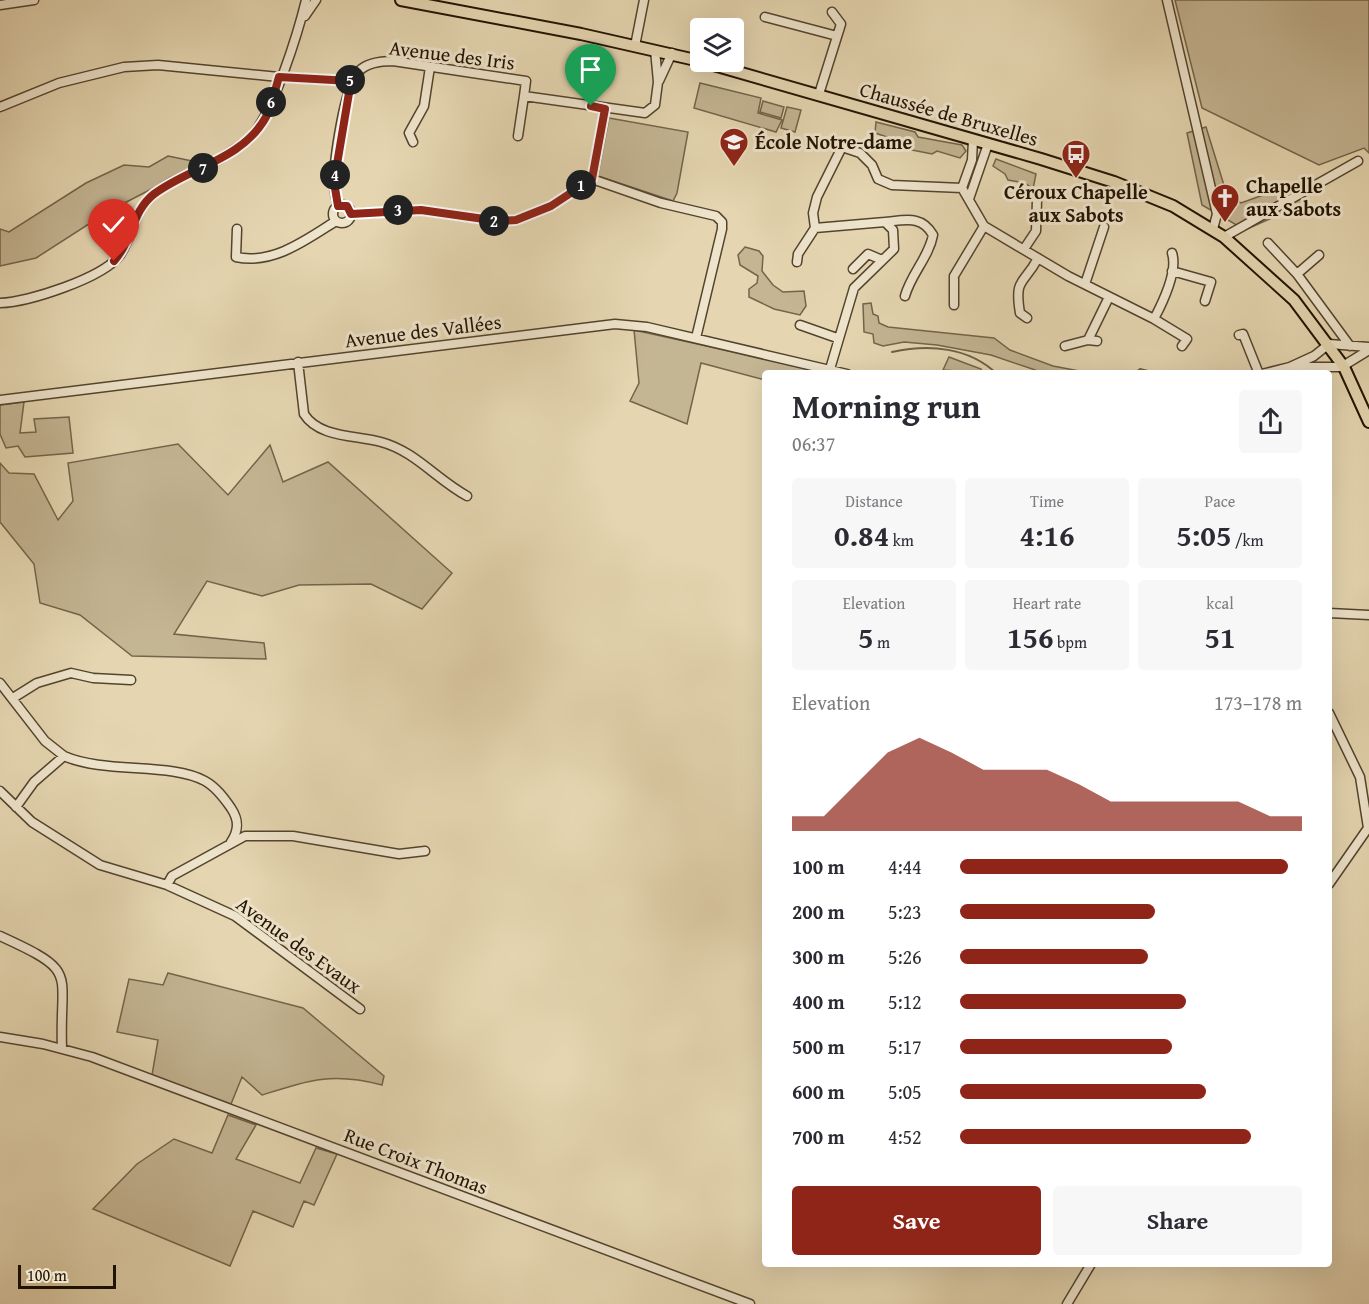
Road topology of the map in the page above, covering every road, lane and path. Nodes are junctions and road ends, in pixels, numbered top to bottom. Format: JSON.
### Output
{"nodes":[{"id":1,"x":34,"y":0,"type":"edge"},
{"id":2,"x":306,"y":0,"type":"edge"},
{"id":3,"x":315,"y":0,"type":"edge"},
{"id":4,"x":401,"y":0,"type":"edge"},
{"id":5,"x":644,"y":0,"type":"edge"},
{"id":6,"x":1167,"y":0,"type":"edge"},
{"id":7,"x":0,"y":5,"type":"edge"},
{"id":8,"x":832,"y":12,"type":"dead end"},
{"id":9,"x":765,"y":17,"type":"dead end"},
{"id":10,"x":300,"y":24,"type":"junction"},
{"id":11,"x":837,"y":36,"type":"junction"},
{"id":12,"x":634,"y":46,"type":"junction"},
{"id":13,"x":655,"y":50,"type":"junction"},
{"id":14,"x":672,"y":53,"type":"junction"},
{"id":15,"x":690,"y":58,"type":"edge"},
{"id":16,"x":430,"y":67,"type":"junction"},
{"id":17,"x":741,"y":72,"type":"edge"},
{"id":18,"x":279,"y":77,"type":"junction"},
{"id":19,"x":351,"y":81,"type":"junction"},
{"id":20,"x":658,"y":82,"type":"junction"},
{"id":21,"x":819,"y":94,"type":"junction"},
{"id":22,"x":524,"y":96,"type":"junction"},
{"id":23,"x":0,"y":107,"type":"edge"},
{"id":24,"x":605,"y":109,"type":"junction"},
{"id":25,"x":518,"y":136,"type":"dead end"},
{"id":26,"x":973,"y":140,"type":"junction"},
{"id":27,"x":413,"y":142,"type":"dead end"},
{"id":28,"x":988,"y":144,"type":"junction"},
{"id":29,"x":1358,"y":161,"type":"dead end"},
{"id":30,"x":592,"y":179,"type":"junction"},
{"id":31,"x":962,"y":188,"type":"junction"},
{"id":32,"x":969,"y":199,"type":"junction"},
{"id":33,"x":1037,"y":200,"type":"dead end"},
{"id":34,"x":338,"y":206,"type":"junction"},
{"id":35,"x":351,"y":214,"type":"junction"},
{"id":36,"x":336,"y":221,"type":"junction"},
{"id":37,"x":885,"y":222,"type":"junction"},
{"id":38,"x":984,"y":226,"type":"junction"},
{"id":39,"x":1104,"y":227,"type":"dead end"},
{"id":40,"x":815,"y":228,"type":"junction"},
{"id":41,"x":237,"y":229,"type":"dead end"},
{"id":42,"x":1214,"y":229,"type":"junction"},
{"id":43,"x":1224,"y":237,"type":"junction"},
{"id":44,"x":1268,"y":243,"type":"dead end"},
{"id":45,"x":1024,"y":249,"type":"junction"},
{"id":46,"x":1172,"y":253,"type":"dead end"},
{"id":47,"x":1319,"y":255,"type":"dead end"},
{"id":48,"x":1038,"y":258,"type":"junction"},
{"id":49,"x":882,"y":260,"type":"junction"},
{"id":50,"x":796,"y":262,"type":"dead end"},
{"id":51,"x":853,"y":269,"type":"dead end"},
{"id":52,"x":1172,"y":271,"type":"junction"},
{"id":53,"x":1297,"y":274,"type":"junction"},
{"id":54,"x":1085,"y":284,"type":"junction"},
{"id":55,"x":905,"y":296,"type":"dead end"},
{"id":56,"x":1109,"y":297,"type":"junction"},
{"id":57,"x":1205,"y":302,"type":"dead end"},
{"id":58,"x":0,"y":303,"type":"edge"},
{"id":59,"x":954,"y":305,"type":"dead end"},
{"id":60,"x":1027,"y":318,"type":"dead end"},
{"id":61,"x":1154,"y":319,"type":"junction"},
{"id":62,"x":800,"y":325,"type":"dead end"},
{"id":63,"x":1239,"y":335,"type":"dead end"},
{"id":64,"x":696,"y":338,"type":"junction"},
{"id":65,"x":837,"y":338,"type":"junction"},
{"id":66,"x":1329,"y":344,"type":"junction"},
{"id":67,"x":1065,"y":345,"type":"dead end"},
{"id":68,"x":1182,"y":346,"type":"dead end"},
{"id":69,"x":1350,"y":346,"type":"junction"},
{"id":70,"x":1369,"y":349,"type":"edge"},
{"id":71,"x":298,"y":362,"type":"junction"},
{"id":72,"x":1344,"y":367,"type":"junction"},
{"id":73,"x":830,"y":369,"type":"junction"},
{"id":74,"x":833,"y":370,"type":"edge"},
{"id":75,"x":1259,"y":370,"type":"edge"},
{"id":76,"x":1287,"y":370,"type":"edge"},
{"id":77,"x":0,"y":400,"type":"edge"},
{"id":78,"x":1369,"y":422,"type":"edge"},
{"id":79,"x":467,"y":496,"type":"dead end"},
{"id":80,"x":1332,"y":614,"type":"edge"},
{"id":81,"x":1368,"y":615,"type":"edge"},
{"id":82,"x":131,"y":680,"type":"dead end"},
{"id":83,"x":0,"y":683,"type":"edge"},
{"id":84,"x":13,"y":698,"type":"junction"},
{"id":85,"x":1332,"y":719,"type":"edge"},
{"id":86,"x":64,"y":756,"type":"junction"},
{"id":87,"x":0,"y":791,"type":"edge"},
{"id":88,"x":16,"y":807,"type":"junction"},
{"id":89,"x":231,"y":842,"type":"junction"},
{"id":90,"x":425,"y":851,"type":"dead end"},
{"id":91,"x":1332,"y":880,"type":"edge"},
{"id":92,"x":167,"y":885,"type":"junction"},
{"id":93,"x":0,"y":936,"type":"edge"},
{"id":94,"x":360,"y":1009,"type":"dead end"},
{"id":95,"x":61,"y":1032,"type":"junction"},
{"id":96,"x":0,"y":1037,"type":"edge"},
{"id":97,"x":43,"y":1044,"type":"junction"},
{"id":98,"x":63,"y":1049,"type":"junction"},
{"id":99,"x":1089,"y":1267,"type":"edge"},
{"id":100,"x":750,"y":1304,"type":"edge"},
{"id":101,"x":1067,"y":1304,"type":"edge"}],
"edges":[{"from":1,"to":7,"type":"street"},
{"from":2,"to":10,"type":"street"},
{"from":3,"to":10,"type":"street"},
{"from":4,"to":12,"type":"main road","name":"Chaussée de Bruxelles"},
{"from":5,"to":12,"type":"street"},
{"from":6,"to":42,"type":"street"},
{"from":8,"to":11,"type":"street"},
{"from":9,"to":11,"type":"street"},
{"from":10,"to":18,"type":"street"},
{"from":11,"to":21,"type":"street"},
{"from":12,"to":13,"type":"main road","name":"Chaussée de Bruxelles"},
{"from":13,"to":14,"type":"main road","name":"Chaussée de Bruxelles"},
{"from":13,"to":20,"type":"street","name":"Avenue des Iris"},
{"from":14,"to":15,"type":"main road","name":"Chaussée de Bruxelles"},
{"from":14,"to":20,"type":"street","name":"Avenue des Iris"},
{"from":16,"to":19,"type":"street","name":"Avenue des Iris"},
{"from":16,"to":22,"type":"street","name":"Avenue des Iris"},
{"from":16,"to":27,"type":"street"},
{"from":17,"to":21,"type":"main road","name":"Chaussée de Bruxelles"},
{"from":18,"to":19,"type":"street"},
{"from":18,"to":23,"type":"street"},
{"from":18,"to":58,"type":"street"},
{"from":19,"to":34,"type":"street"},
{"from":20,"to":24,"type":"street","name":"Avenue des Iris"},
{"from":21,"to":26,"type":"main road","name":"Chaussée de Bruxelles"},
{"from":22,"to":24,"type":"street","name":"Avenue des Iris"},
{"from":22,"to":25,"type":"street"},
{"from":24,"to":30,"type":"street"},
{"from":26,"to":28,"type":"main road","name":"Chaussée de Bruxelles"},
{"from":26,"to":31,"type":"street"},
{"from":28,"to":32,"type":"street"},
{"from":28,"to":42,"type":"main road","name":"Chaussée de Bruxelles"},
{"from":29,"to":43,"type":"street"},
{"from":30,"to":35,"type":"street"},
{"from":30,"to":64,"type":"street"},
{"from":31,"to":32,"type":"street"},
{"from":31,"to":40,"type":"street"},
{"from":32,"to":38,"type":"street"},
{"from":33,"to":45,"type":"street"},
{"from":34,"to":35,"type":"street"},
{"from":34,"to":36,"type":"street"},
{"from":35,"to":36,"type":"street"},
{"from":36,"to":41,"type":"street"},
{"from":37,"to":40,"type":"street"},
{"from":37,"to":49,"type":"street"},
{"from":37,"to":55,"type":"street"},
{"from":38,"to":45,"type":"street"},
{"from":38,"to":59,"type":"street"},
{"from":39,"to":54,"type":"street"},
{"from":40,"to":50,"type":"street"},
{"from":42,"to":43,"type":"main road","name":"Chaussée de Bruxelles"},
{"from":43,"to":66,"type":"main road","name":"Chaussée de Bruxelles"},
{"from":44,"to":53,"type":"street"},
{"from":45,"to":48,"type":"street"},
{"from":46,"to":52,"type":"street"},
{"from":47,"to":53,"type":"street"},
{"from":48,"to":54,"type":"street"},
{"from":48,"to":60,"type":"street"},
{"from":49,"to":51,"type":"street"},
{"from":49,"to":65,"type":"street"},
{"from":52,"to":57,"type":"street"},
{"from":52,"to":61,"type":"street"},
{"from":53,"to":69,"type":"street"},
{"from":54,"to":56,"type":"street"},
{"from":56,"to":61,"type":"street"},
{"from":56,"to":67,"type":"street"},
{"from":61,"to":68,"type":"street"},
{"from":62,"to":65,"type":"street"},
{"from":63,"to":75,"type":"street"},
{"from":64,"to":71,"type":"street","name":"Avenue des Vallées"},
{"from":64,"to":73,"type":"street","name":"Avenue des Vallées"},
{"from":65,"to":73,"type":"street"},
{"from":66,"to":69,"type":"street"},
{"from":66,"to":72,"type":"main road","name":"Chaussée de Bruxelles"},
{"from":66,"to":76,"type":"street"},
{"from":69,"to":70,"type":"street"},
{"from":70,"to":72,"type":"street"},
{"from":71,"to":77,"type":"street","name":"Avenue des Vallées"},
{"from":71,"to":79,"type":"street"},
{"from":72,"to":76,"type":"street"},
{"from":72,"to":78,"type":"main road","name":"Chaussée de Bruxelles"},
{"from":73,"to":74,"type":"street","name":"Avenue des Vallées"},
{"from":80,"to":81,"type":"street"},
{"from":82,"to":84,"type":"street"},
{"from":83,"to":84,"type":"street"},
{"from":84,"to":86,"type":"street"},
{"from":85,"to":91,"type":"street"},
{"from":86,"to":88,"type":"street"},
{"from":86,"to":89,"type":"street"},
{"from":87,"to":88,"type":"street","name":"Avenue des Evaux"},
{"from":88,"to":92,"type":"street","name":"Avenue des Evaux"},
{"from":89,"to":90,"type":"street"},
{"from":89,"to":92,"type":"street"},
{"from":92,"to":94,"type":"street","name":"Avenue des Evaux"},
{"from":93,"to":95,"type":"street"},
{"from":95,"to":97,"type":"street"},
{"from":95,"to":98,"type":"street"},
{"from":96,"to":97,"type":"street","name":"Rue Croix Thomas"},
{"from":97,"to":98,"type":"street","name":"Rue Croix Thomas"},
{"from":98,"to":100,"type":"street","name":"Rue Croix Thomas"},
{"from":99,"to":101,"type":"street"}]}
